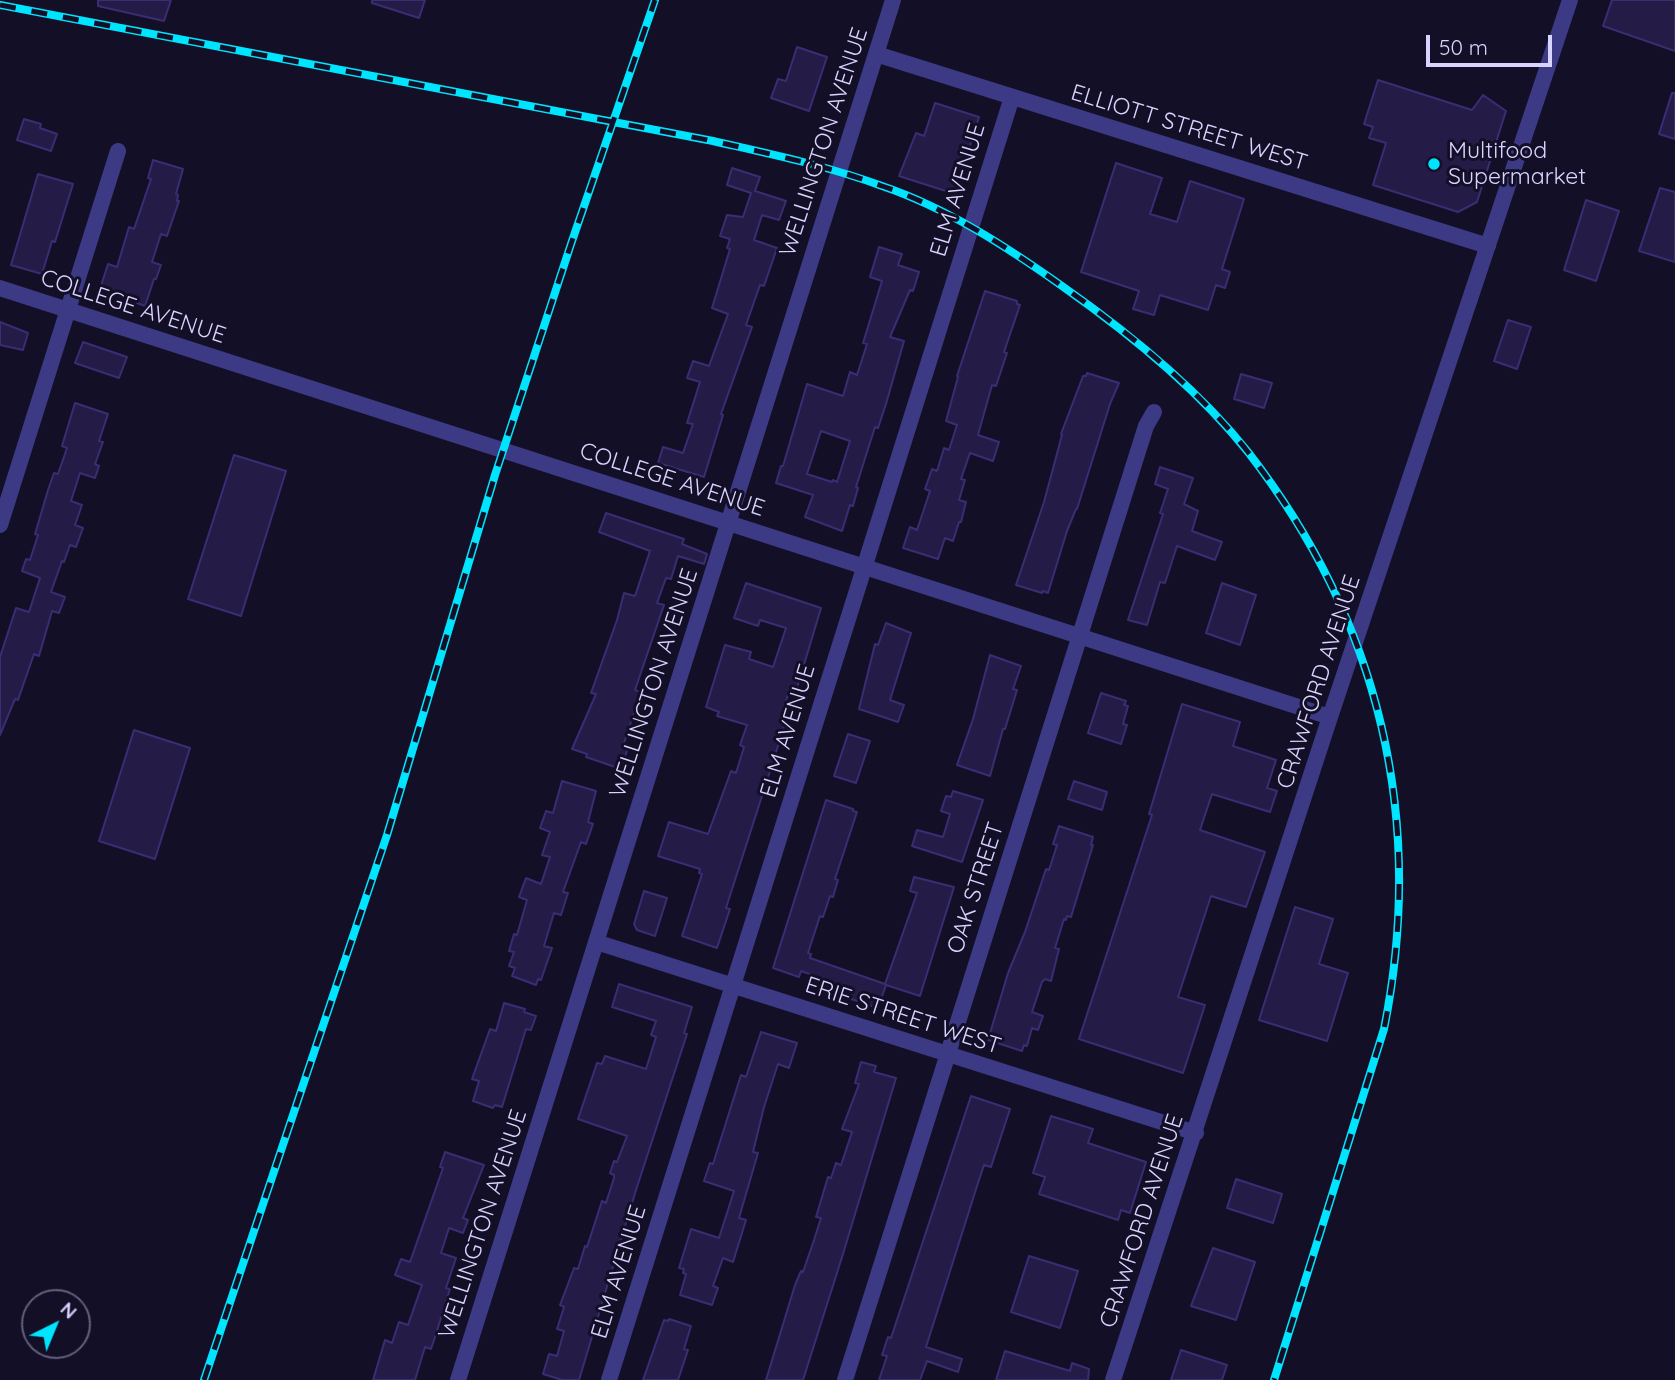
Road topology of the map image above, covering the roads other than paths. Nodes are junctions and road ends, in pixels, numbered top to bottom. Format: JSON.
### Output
{"nodes":[{"id":1,"x":893,"y":0,"type":"edge"},
{"id":2,"x":1570,"y":0,"type":"edge"},
{"id":3,"x":876,"y":54,"type":"junction"},
{"id":4,"x":1012,"y":97,"type":"junction"},
{"id":5,"x":118,"y":151,"type":"dead end"},
{"id":6,"x":1488,"y":246,"type":"junction"},
{"id":7,"x":0,"y":288,"type":"edge"},
{"id":8,"x":68,"y":309,"type":"junction"},
{"id":9,"x":1154,"y":412,"type":"dead end"},
{"id":10,"x":728,"y":522,"type":"junction"},
{"id":11,"x":0,"y":525,"type":"edge"},
{"id":12,"x":864,"y":566,"type":"junction"},
{"id":13,"x":1079,"y":636,"type":"junction"},
{"id":14,"x":1331,"y":717,"type":"junction"},
{"id":15,"x":596,"y":942,"type":"junction"},
{"id":16,"x":733,"y":985,"type":"junction"},
{"id":17,"x":948,"y":1054,"type":"junction"},
{"id":18,"x":1196,"y":1133,"type":"junction"},
{"id":19,"x":458,"y":1380,"type":"edge"},
{"id":20,"x":609,"y":1380,"type":"edge"},
{"id":21,"x":845,"y":1380,"type":"edge"},
{"id":22,"x":1113,"y":1380,"type":"edge"}],
"edges":[{"from":1,"to":3,"type":"street","name":"WELLINGTON AVENUE"},
{"from":2,"to":6,"type":"street","name":"CRAWFORD AVENUE"},
{"from":3,"to":4,"type":"street","name":"ELLIOTT STREET WEST"},
{"from":3,"to":10,"type":"street","name":"WELLINGTON AVENUE"},
{"from":4,"to":6,"type":"street","name":"ELLIOTT STREET WEST"},
{"from":4,"to":12,"type":"street","name":"ELM AVENUE"},
{"from":5,"to":8,"type":"street"},
{"from":6,"to":14,"type":"street","name":"CRAWFORD AVENUE"},
{"from":7,"to":8,"type":"street","name":"COLLEGE AVENUE"},
{"from":8,"to":10,"type":"street","name":"COLLEGE AVENUE"},
{"from":8,"to":11,"type":"street"},
{"from":9,"to":13,"type":"street","name":"OAK STREET"},
{"from":10,"to":12,"type":"street","name":"COLLEGE AVENUE"},
{"from":10,"to":15,"type":"street","name":"WELLINGTON AVENUE"},
{"from":12,"to":13,"type":"street","name":"COLLEGE AVENUE"},
{"from":12,"to":16,"type":"street","name":"ELM AVENUE"},
{"from":13,"to":14,"type":"street","name":"COLLEGE AVENUE"},
{"from":13,"to":17,"type":"street","name":"OAK STREET"},
{"from":14,"to":18,"type":"street","name":"CRAWFORD AVENUE"},
{"from":15,"to":16,"type":"street","name":"ERIE STREET WEST"},
{"from":15,"to":19,"type":"street","name":"WELLINGTON AVENUE"},
{"from":16,"to":17,"type":"street","name":"ERIE STREET WEST"},
{"from":16,"to":20,"type":"street","name":"ELM AVENUE"},
{"from":17,"to":18,"type":"street","name":"ERIE STREET WEST"},
{"from":17,"to":21,"type":"street","name":"OAK STREET"},
{"from":18,"to":22,"type":"street","name":"CRAWFORD AVENUE"}]}
